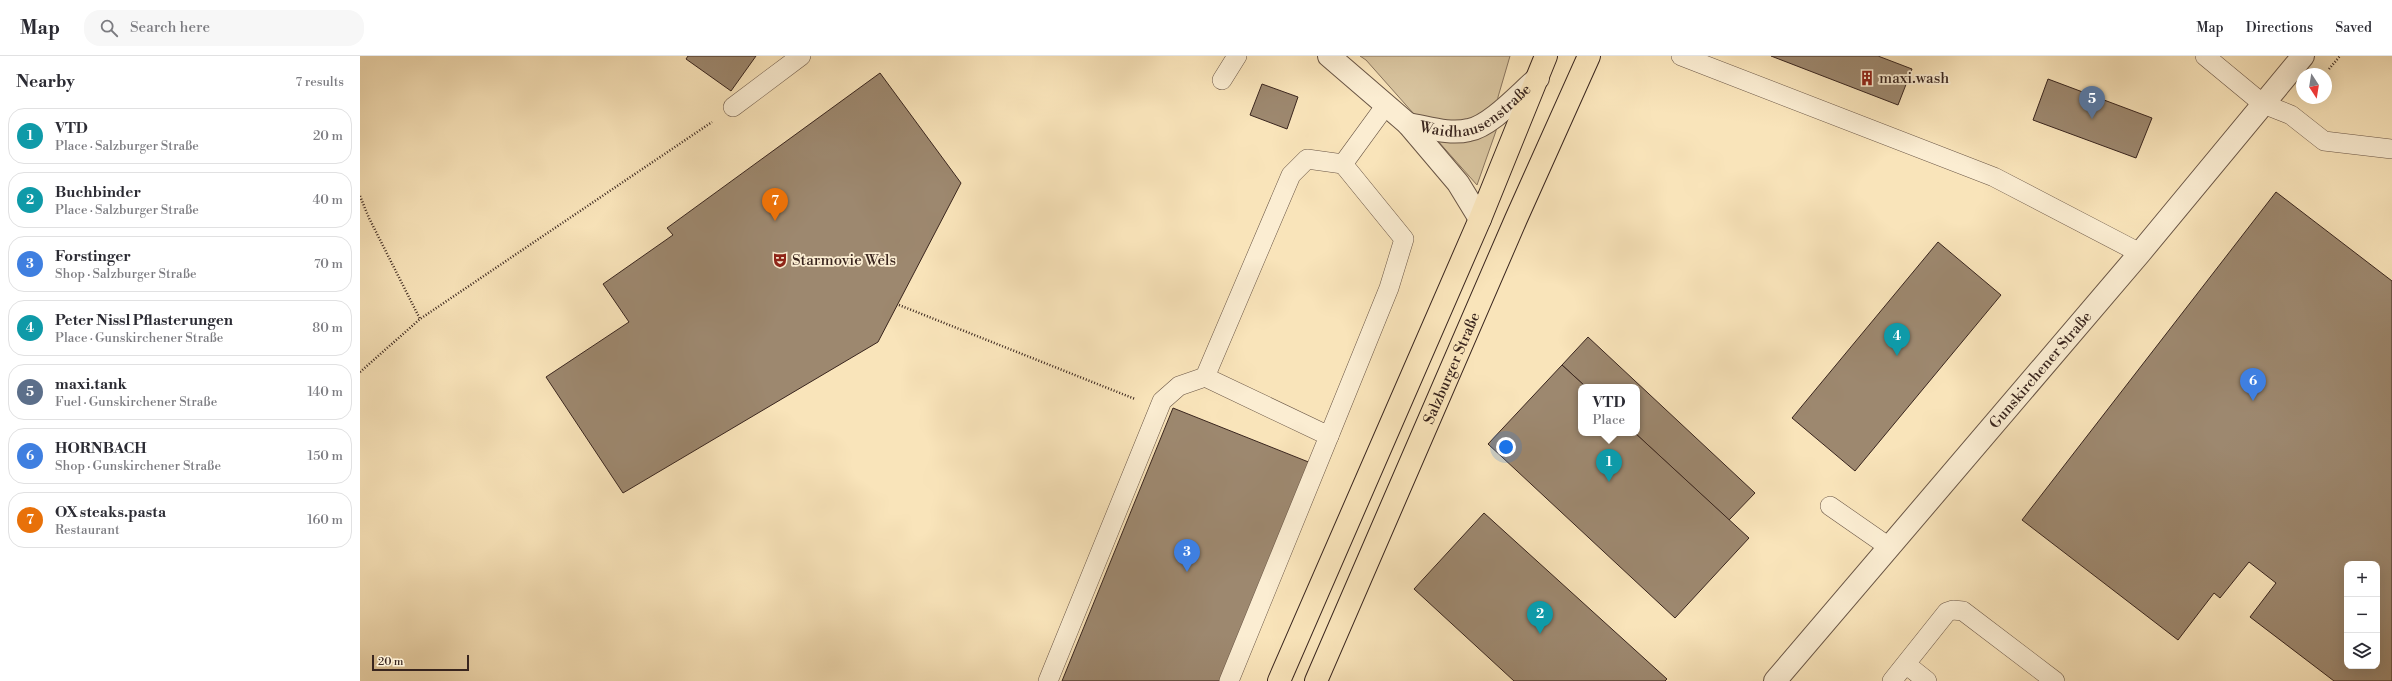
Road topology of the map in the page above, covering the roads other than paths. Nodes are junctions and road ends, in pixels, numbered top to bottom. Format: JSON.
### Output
{"nodes":[{"id":1,"x":801,"y":56,"type":"edge"},
{"id":2,"x":1237,"y":56,"type":"edge"},
{"id":3,"x":1329,"y":56,"type":"edge"},
{"id":4,"x":1546,"y":56,"type":"edge"},
{"id":5,"x":1589,"y":56,"type":"edge"},
{"id":6,"x":1681,"y":56,"type":"edge"},
{"id":7,"x":2205,"y":56,"type":"edge"},
{"id":8,"x":2303,"y":56,"type":"edge"},
{"id":9,"x":1538,"y":78,"type":"junction"},
{"id":10,"x":1222,"y":80,"type":"dead end"},
{"id":11,"x":2262,"y":104,"type":"junction"},
{"id":12,"x":1386,"y":105,"type":"junction"},
{"id":13,"x":734,"y":107,"type":"road end"},
{"id":14,"x":1408,"y":124,"type":"junction"},
{"id":15,"x":2392,"y":149,"type":"edge"},
{"id":16,"x":1343,"y":164,"type":"junction"},
{"id":17,"x":1480,"y":219,"type":"junction"},
{"id":18,"x":2140,"y":253,"type":"junction"},
{"id":19,"x":1205,"y":377,"type":"junction"},
{"id":20,"x":1329,"y":436,"type":"junction"},
{"id":21,"x":1830,"y":506,"type":"dead end"},
{"id":22,"x":1889,"y":547,"type":"junction"},
{"id":23,"x":1907,"y":665,"type":"junction"},
{"id":24,"x":1048,"y":681,"type":"edge"},
{"id":25,"x":1229,"y":681,"type":"edge"},
{"id":26,"x":1279,"y":681,"type":"edge"},
{"id":27,"x":1316,"y":681,"type":"edge"},
{"id":28,"x":1775,"y":681,"type":"edge"},
{"id":29,"x":1892,"y":681,"type":"edge"},
{"id":30,"x":1927,"y":681,"type":"edge"},
{"id":31,"x":2055,"y":681,"type":"edge"}],
"edges":[{"from":1,"to":13,"type":"lane"},
{"from":2,"to":10,"type":"lane"},
{"from":3,"to":12,"type":"street","name":"Waidhausenstraße"},
{"from":4,"to":9,"type":"main road"},
{"from":5,"to":27,"type":"main road","name":"Salzburger Straße"},
{"from":6,"to":18,"type":"lane"},
{"from":7,"to":11,"type":"lane"},
{"from":8,"to":11,"type":"street","name":"Gunskirchener Straße"},
{"from":9,"to":14,"type":"street","name":"Waidhausenstraße"},
{"from":9,"to":17,"type":"main road"},
{"from":11,"to":15,"type":"lane"},
{"from":11,"to":18,"type":"street","name":"Gunskirchener Straße"},
{"from":12,"to":14,"type":"street","name":"Waidhausenstraße"},
{"from":12,"to":16,"type":"lane"},
{"from":14,"to":17,"type":"street","name":"Waidhausenstraße"},
{"from":16,"to":19,"type":"lane"},
{"from":16,"to":20,"type":"lane"},
{"from":17,"to":26,"type":"main road"},
{"from":18,"to":22,"type":"street","name":"Gunskirchener Straße"},
{"from":19,"to":20,"type":"lane"},
{"from":19,"to":24,"type":"lane"},
{"from":20,"to":25,"type":"lane"},
{"from":21,"to":22,"type":"lane"},
{"from":22,"to":28,"type":"street","name":"Gunskirchener Straße"},
{"from":23,"to":29,"type":"lane"},
{"from":23,"to":30,"type":"lane"},
{"from":23,"to":31,"type":"lane"}]}
